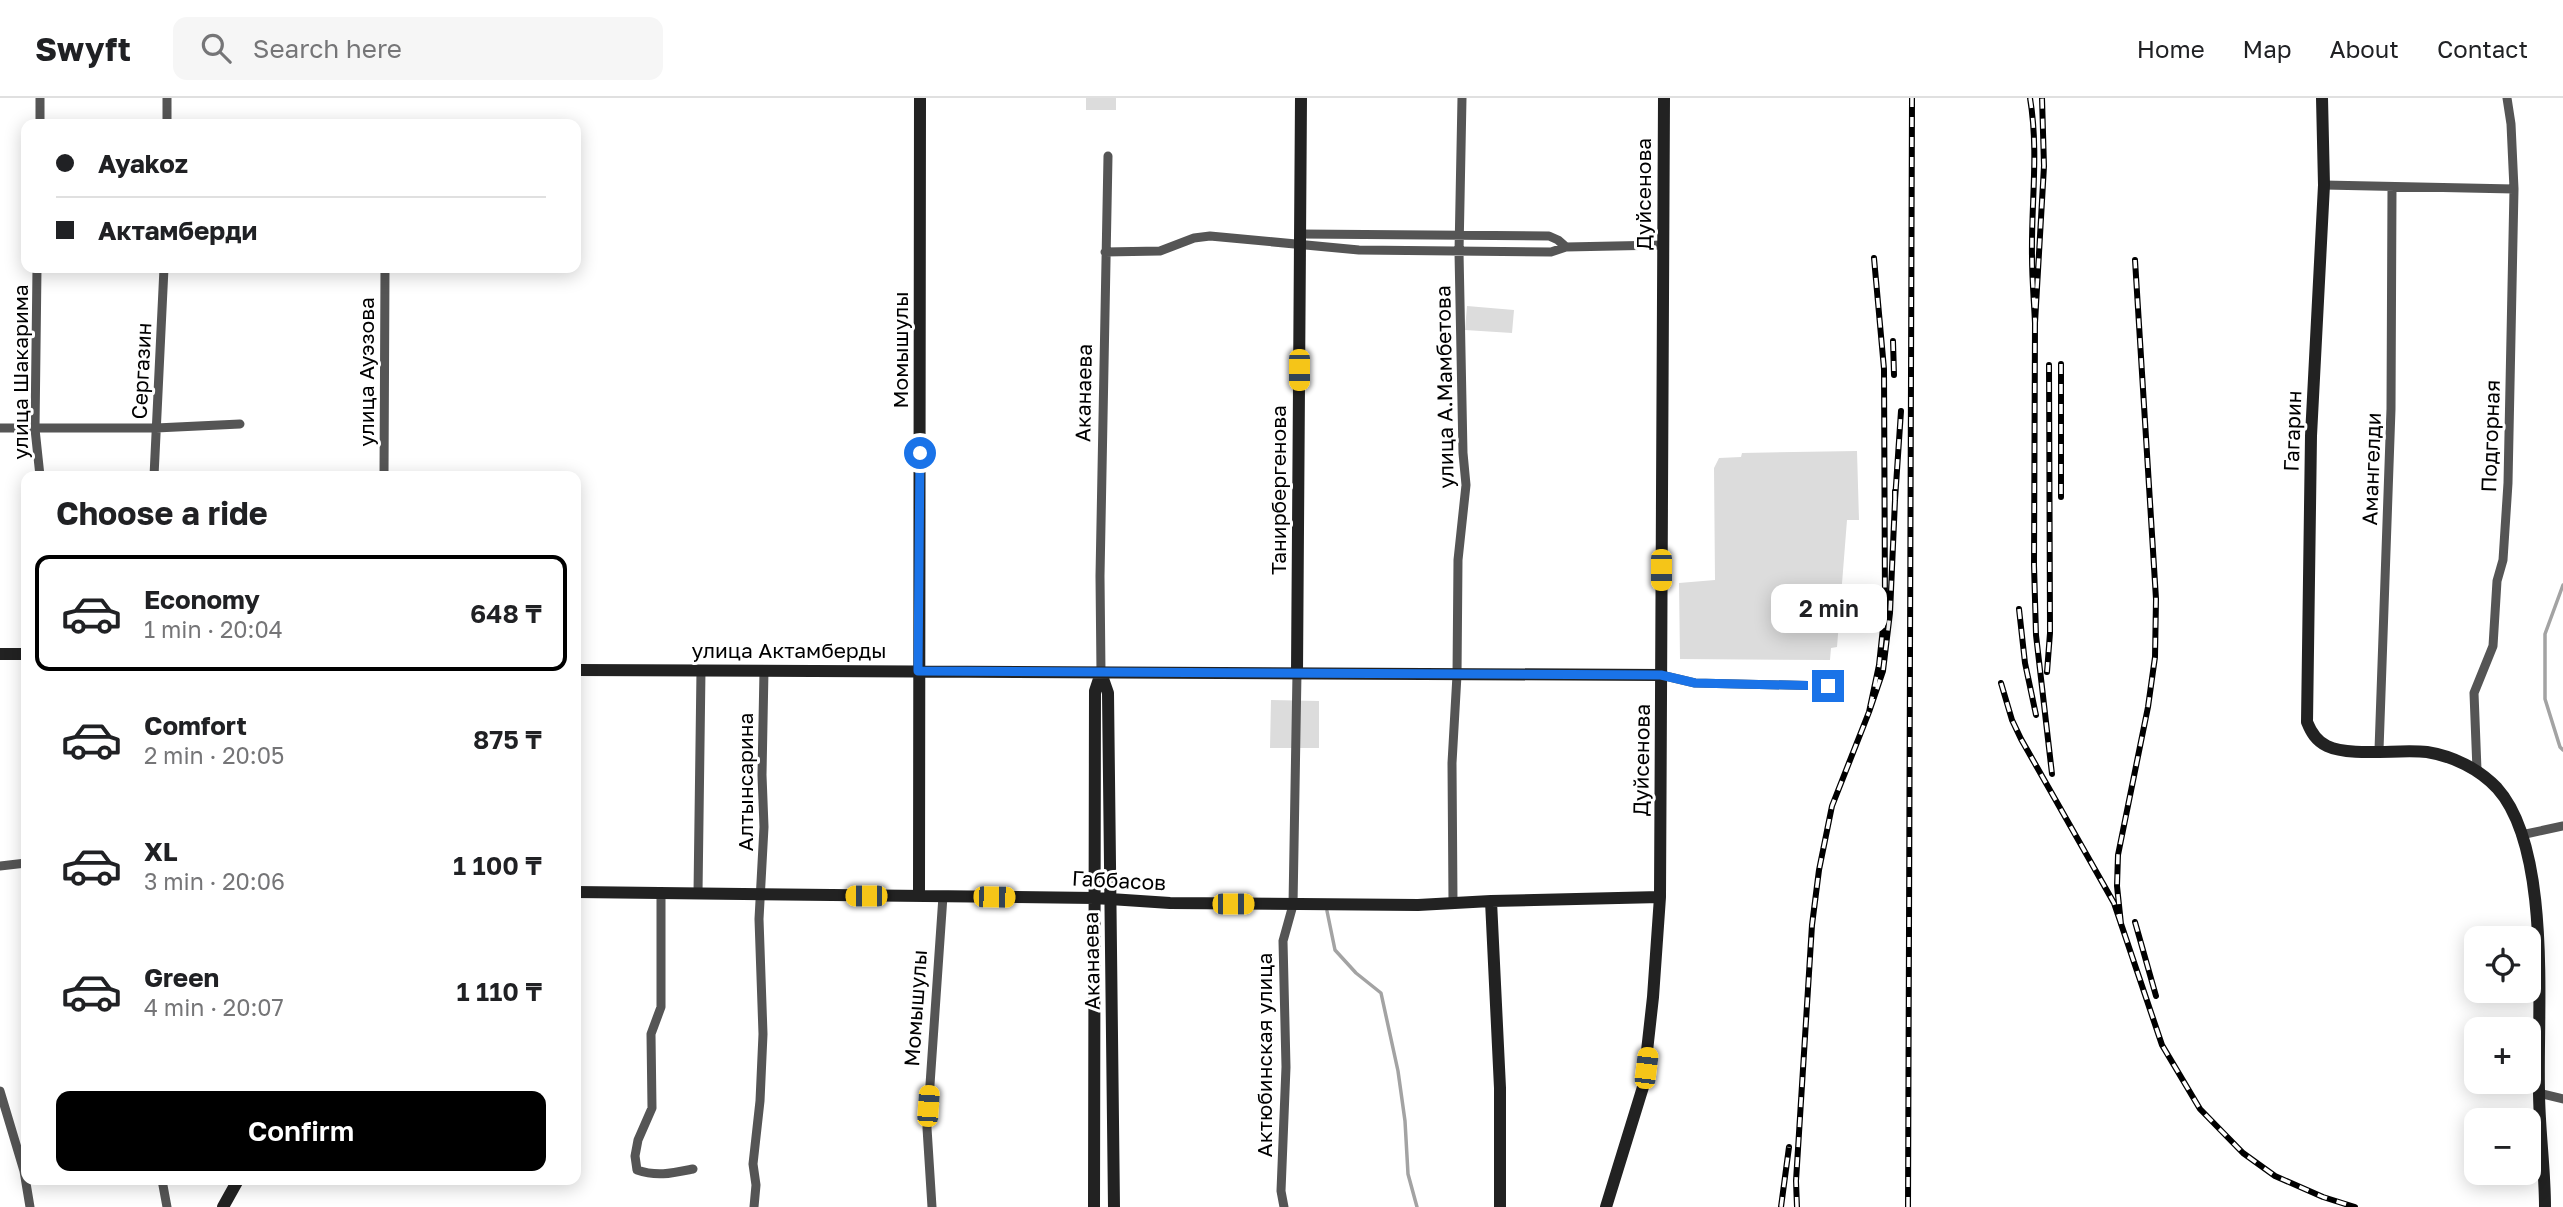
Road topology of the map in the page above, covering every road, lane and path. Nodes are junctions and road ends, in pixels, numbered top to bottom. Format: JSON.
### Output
{"nodes":[{"id":1,"x":40,"y":98,"type":"edge"},
{"id":2,"x":167,"y":98,"type":"edge"},
{"id":3,"x":920,"y":98,"type":"edge"},
{"id":4,"x":1301,"y":98,"type":"edge"},
{"id":5,"x":1462,"y":98,"type":"edge"},
{"id":6,"x":1664,"y":98,"type":"edge"},
{"id":7,"x":2322,"y":98,"type":"edge"},
{"id":8,"x":2507,"y":98,"type":"edge"},
{"id":9,"x":40,"y":119,"type":"edge"},
{"id":10,"x":167,"y":119,"type":"edge"},
{"id":11,"x":1108,"y":156,"type":"dead end"},
{"id":12,"x":2323,"y":185,"type":"junction"},
{"id":13,"x":2392,"y":188,"type":"junction"},
{"id":14,"x":2514,"y":189,"type":"junction"},
{"id":15,"x":1460,"y":236,"type":"junction"},
{"id":16,"x":1300,"y":239,"type":"junction"},
{"id":17,"x":1663,"y":245,"type":"junction"},
{"id":18,"x":1566,"y":247,"type":"junction"},
{"id":19,"x":1105,"y":252,"type":"junction"},
{"id":20,"x":1459,"y":252,"type":"junction"},
{"id":21,"x":37,"y":273,"type":"edge"},
{"id":22,"x":164,"y":273,"type":"edge"},
{"id":23,"x":385,"y":273,"type":"edge"},
{"id":24,"x":240,"y":424,"type":"dead end"},
{"id":25,"x":0,"y":428,"type":"edge"},
{"id":26,"x":156,"y":428,"type":"junction"},
{"id":27,"x":35,"y":429,"type":"junction"},
{"id":28,"x":39,"y":471,"type":"edge"},
{"id":29,"x":154,"y":471,"type":"edge"},
{"id":30,"x":384,"y":471,"type":"edge"},
{"id":31,"x":0,"y":654,"type":"edge"},
{"id":32,"x":21,"y":654,"type":"edge"},
{"id":33,"x":581,"y":670,"type":"edge"},
{"id":34,"x":701,"y":670,"type":"junction"},
{"id":35,"x":764,"y":670,"type":"junction"},
{"id":36,"x":918,"y":671,"type":"junction"},
{"id":37,"x":1101,"y":673,"type":"junction"},
{"id":38,"x":1297,"y":673,"type":"junction"},
{"id":39,"x":1457,"y":675,"type":"junction"},
{"id":40,"x":1661,"y":675,"type":"junction"},
{"id":41,"x":1828,"y":686,"type":"dead end"},
{"id":42,"x":2379,"y":750,"type":"junction"},
{"id":43,"x":2477,"y":770,"type":"junction"},
{"id":44,"x":2563,"y":826,"type":"edge"},
{"id":45,"x":2521,"y":835,"type":"junction"},
{"id":46,"x":21,"y":864,"type":"edge"},
{"id":47,"x":0,"y":866,"type":"edge"},
{"id":48,"x":581,"y":892,"type":"edge"},
{"id":49,"x":661,"y":893,"type":"junction"},
{"id":50,"x":698,"y":893,"type":"junction"},
{"id":51,"x":761,"y":895,"type":"junction"},
{"id":52,"x":919,"y":896,"type":"junction"},
{"id":53,"x":943,"y":896,"type":"junction"},
{"id":54,"x":1660,"y":897,"type":"junction"},
{"id":55,"x":1096,"y":898,"type":"junction"},
{"id":56,"x":1110,"y":899,"type":"junction"},
{"id":57,"x":1491,"y":901,"type":"junction"},
{"id":58,"x":1453,"y":902,"type":"junction"},
{"id":59,"x":1293,"y":905,"type":"junction"},
{"id":60,"x":2539,"y":1017,"type":"edge"},
{"id":61,"x":0,"y":1091,"type":"edge"},
{"id":62,"x":2539,"y":1094,"type":"edge"},
{"id":63,"x":2541,"y":1094,"type":"edge"},
{"id":64,"x":2563,"y":1099,"type":"edge"},
{"id":65,"x":21,"y":1161,"type":"edge"},
{"id":66,"x":693,"y":1169,"type":"dead end"},
{"id":67,"x":26,"y":1185,"type":"edge"},
{"id":68,"x":163,"y":1185,"type":"edge"},
{"id":69,"x":235,"y":1185,"type":"edge"},
{"id":70,"x":30,"y":1207,"type":"edge"},
{"id":71,"x":167,"y":1207,"type":"edge"},
{"id":72,"x":223,"y":1207,"type":"edge"},
{"id":73,"x":754,"y":1207,"type":"edge"},
{"id":74,"x":932,"y":1207,"type":"edge"},
{"id":75,"x":1094,"y":1207,"type":"edge"},
{"id":76,"x":1114,"y":1207,"type":"edge"},
{"id":77,"x":1284,"y":1207,"type":"edge"},
{"id":78,"x":1500,"y":1207,"type":"edge"},
{"id":79,"x":1606,"y":1207,"type":"edge"},
{"id":80,"x":2545,"y":1207,"type":"edge"}],
"edges":[{"from":1,"to":9,"type":"street"},
{"from":2,"to":10,"type":"street"},
{"from":3,"to":36,"type":"main road","name":"Момышулы"},
{"from":4,"to":16,"type":"main road","name":"Танирбергенова"},
{"from":5,"to":15,"type":"street","name":"улица А.Мамбетова"},
{"from":6,"to":17,"type":"main road","name":"Дуйсенова"},
{"from":7,"to":12,"type":"main road","name":"Гагарин"},
{"from":8,"to":14,"type":"street","name":"Подгорная"},
{"from":11,"to":19,"type":"street","name":"Аканаева"},
{"from":12,"to":13,"type":"street"},
{"from":12,"to":42,"type":"main road","name":"Гагарин"},
{"from":13,"to":14,"type":"street"},
{"from":13,"to":42,"type":"street","name":"Амангелди"},
{"from":14,"to":43,"type":"street","name":"Подгорная"},
{"from":15,"to":16,"type":"street"},
{"from":15,"to":18,"type":"street"},
{"from":15,"to":20,"type":"street","name":"улица А.Мамбетова"},
{"from":16,"to":19,"type":"street"},
{"from":16,"to":20,"type":"street"},
{"from":16,"to":38,"type":"main road","name":"Танирбергенова"},
{"from":17,"to":18,"type":"street"},
{"from":17,"to":40,"type":"main road","name":"Дуйсенова"},
{"from":18,"to":20,"type":"street"},
{"from":19,"to":37,"type":"street","name":"Аканаева"},
{"from":20,"to":39,"type":"street","name":"улица А.Мамбетова"},
{"from":21,"to":27,"type":"street","name":"улица Шакарима"},
{"from":22,"to":26,"type":"street","name":"Сергазин"},
{"from":23,"to":30,"type":"street","name":"улица Ауэзова"},
{"from":24,"to":26,"type":"street"},
{"from":25,"to":27,"type":"street"},
{"from":26,"to":27,"type":"street"},
{"from":26,"to":29,"type":"street","name":"Сергазин"},
{"from":27,"to":28,"type":"street","name":"улица Шакарима"},
{"from":31,"to":32,"type":"main road"},
{"from":33,"to":34,"type":"main road","name":"улица Актамберды"},
{"from":34,"to":35,"type":"main road","name":"улица Актамберды"},
{"from":34,"to":50,"type":"street"},
{"from":35,"to":36,"type":"main road","name":"улица Актамберды"},
{"from":35,"to":51,"type":"street","name":"Алтынсарина"},
{"from":36,"to":37,"type":"main road","name":"улица Актамберды"},
{"from":36,"to":52,"type":"main road","name":"Момышулы"},
{"from":37,"to":38,"type":"main road","name":"улица Актамберды"},
{"from":37,"to":55,"type":"main road","name":"Аканаева"},
{"from":37,"to":56,"type":"main road","name":"Аканаева"},
{"from":38,"to":39,"type":"main road","name":"улица Актамберды"},
{"from":38,"to":59,"type":"street","name":"Актюбинская улица"},
{"from":39,"to":40,"type":"main road","name":"улица Актамберды"},
{"from":39,"to":58,"type":"street","name":"улица А.Мамбетова"},
{"from":40,"to":41,"type":"street"},
{"from":40,"to":54,"type":"main road","name":"Дуйсенова"},
{"from":42,"to":43,"type":"main road"},
{"from":43,"to":45,"type":"main road"},
{"from":44,"to":45,"type":"street"},
{"from":45,"to":60,"type":"main road"},
{"from":46,"to":47,"type":"street"},
{"from":48,"to":49,"type":"main road","name":"Габбасов"},
{"from":49,"to":50,"type":"main road","name":"Габбасов"},
{"from":49,"to":66,"type":"street"},
{"from":50,"to":51,"type":"main road","name":"Габбасов"},
{"from":51,"to":52,"type":"main road","name":"Габбасов"},
{"from":51,"to":73,"type":"street","name":"Алтынсарина"},
{"from":52,"to":53,"type":"main road","name":"Габбасов"},
{"from":53,"to":55,"type":"main road","name":"Габбасов"},
{"from":53,"to":74,"type":"street","name":"Момышулы"},
{"from":54,"to":57,"type":"main road","name":"Габбасов"},
{"from":54,"to":79,"type":"main road","name":"Дуйсенова"},
{"from":55,"to":56,"type":"main road","name":"Габбасов"},
{"from":55,"to":75,"type":"main road","name":"Аканаева"},
{"from":56,"to":59,"type":"main road","name":"Габбасов"},
{"from":56,"to":76,"type":"main road","name":"Аканаева"},
{"from":57,"to":58,"type":"main road","name":"Габбасов"},
{"from":57,"to":78,"type":"main road"},
{"from":58,"to":59,"type":"main road","name":"Габбасов"},
{"from":59,"to":77,"type":"street","name":"Актюбинская улица"},
{"from":61,"to":65,"type":"street"},
{"from":62,"to":80,"type":"main road"},
{"from":63,"to":64,"type":"street"},
{"from":67,"to":70,"type":"street"},
{"from":68,"to":71,"type":"street"},
{"from":69,"to":72,"type":"main road"}]}
